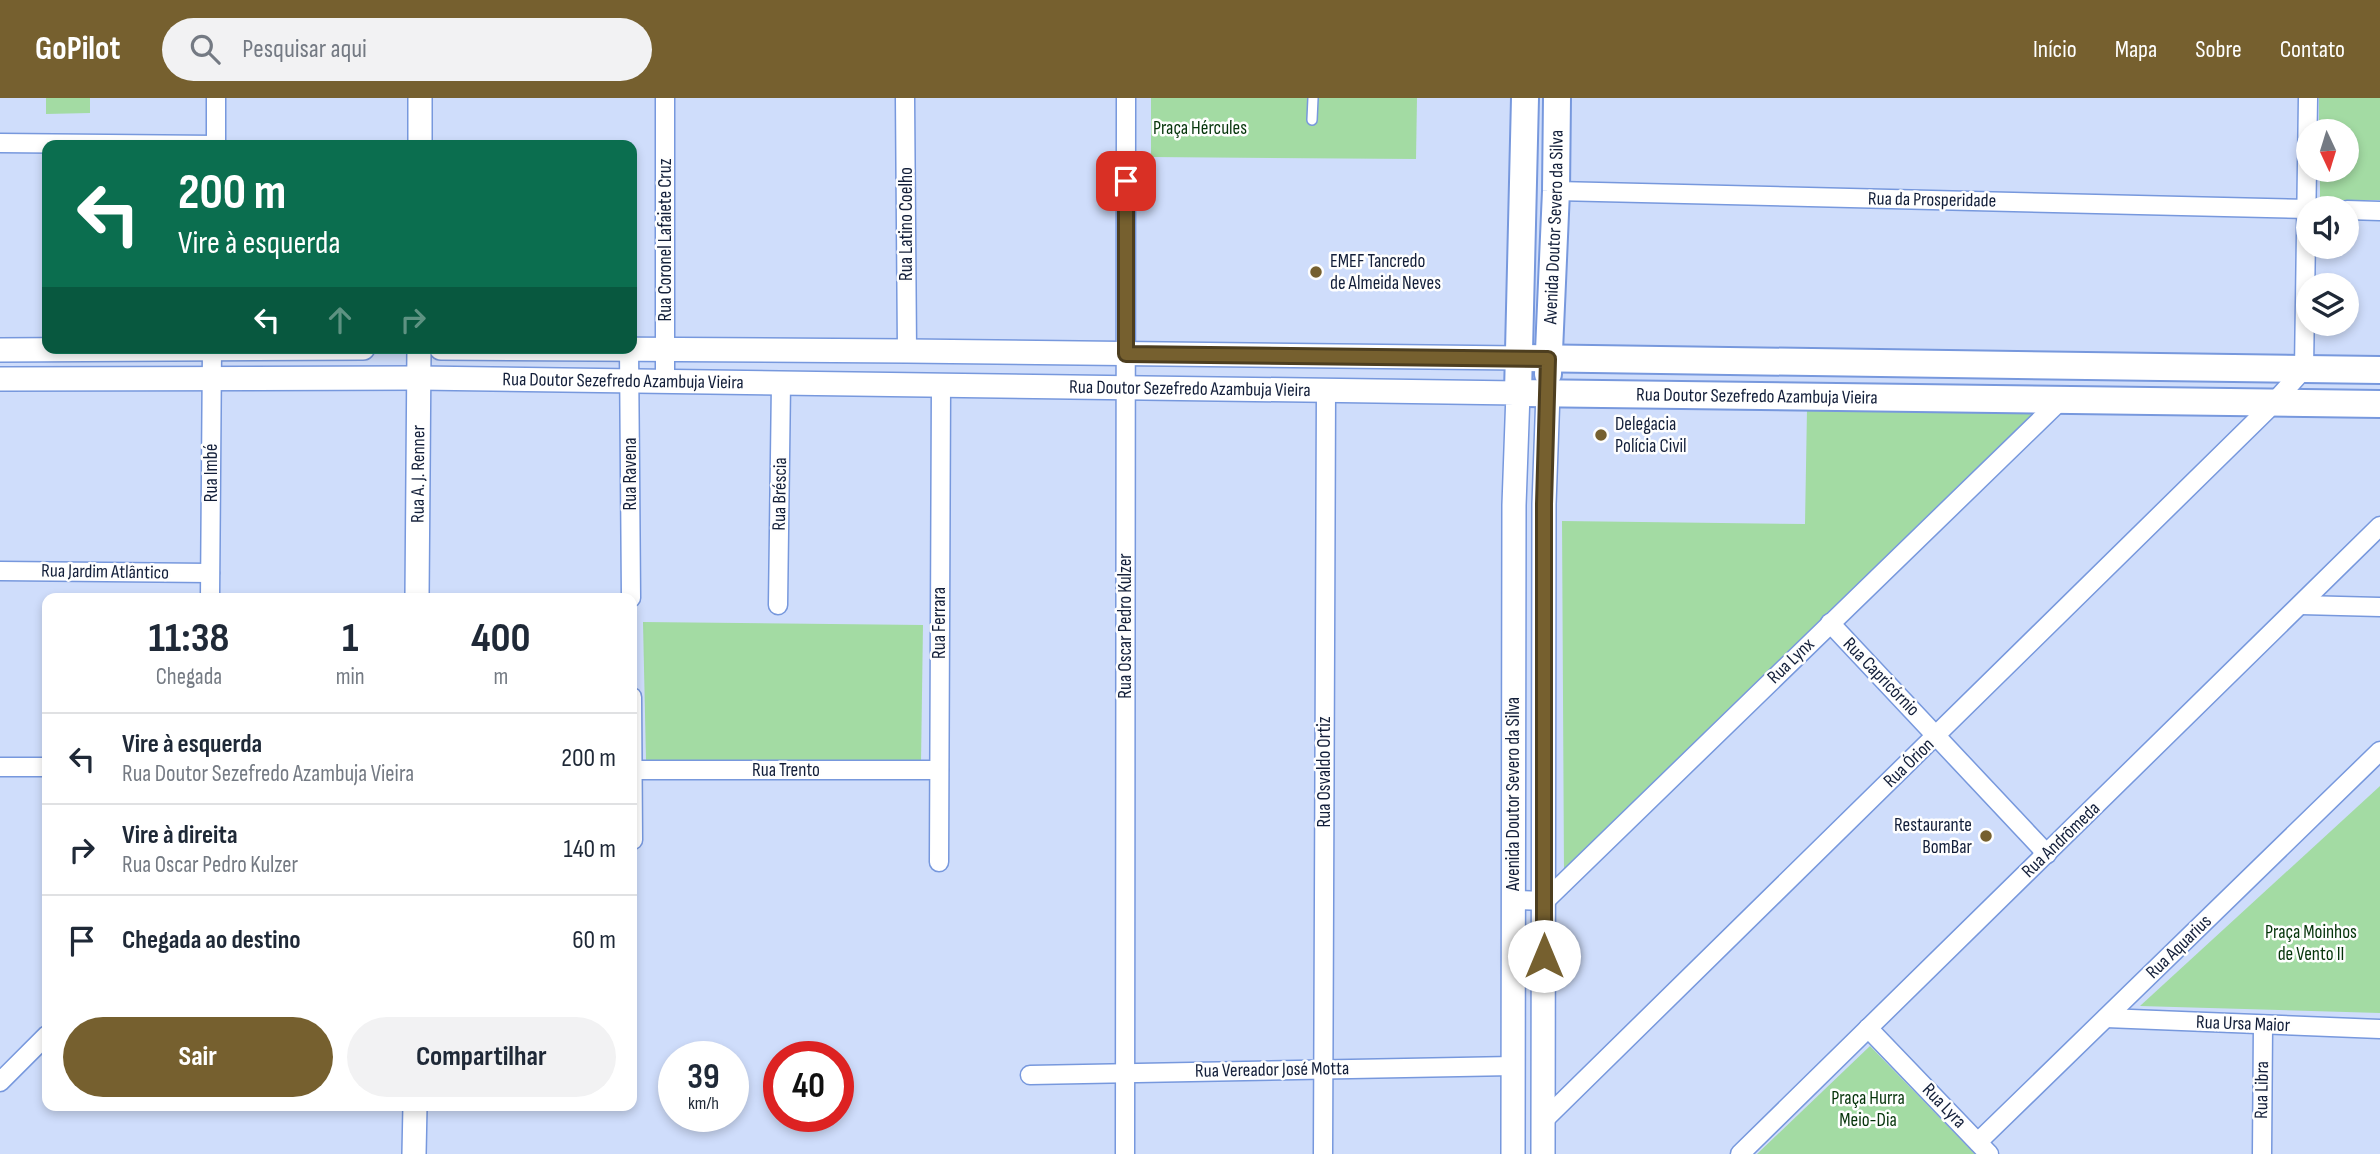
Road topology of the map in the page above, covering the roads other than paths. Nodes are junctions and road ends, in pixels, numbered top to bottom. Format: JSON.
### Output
{"nodes":[{"id":1,"x":216,"y":98,"type":"edge"},
{"id":2,"x":420,"y":98,"type":"edge"},
{"id":3,"x":665,"y":98,"type":"edge"},
{"id":4,"x":905,"y":98,"type":"edge"},
{"id":5,"x":1126,"y":98,"type":"edge"},
{"id":6,"x":1313,"y":98,"type":"edge"},
{"id":7,"x":1525,"y":98,"type":"edge"},
{"id":8,"x":1557,"y":98,"type":"edge"},
{"id":9,"x":2308,"y":98,"type":"edge"},
{"id":10,"x":1312,"y":120,"type":"dead end"},
{"id":11,"x":216,"y":140,"type":"edge"},
{"id":12,"x":420,"y":140,"type":"edge"},
{"id":13,"x":0,"y":143,"type":"edge"},
{"id":14,"x":42,"y":143,"type":"edge"},
{"id":15,"x":1556,"y":191,"type":"junction"},
{"id":16,"x":2307,"y":196,"type":"edge"},
{"id":17,"x":2296,"y":209,"type":"edge"},
{"id":18,"x":2359,"y":210,"type":"edge"},
{"id":19,"x":2380,"y":211,"type":"edge"},
{"id":20,"x":2306,"y":259,"type":"edge"},
{"id":21,"x":637,"y":349,"type":"edge"},
{"id":22,"x":666,"y":349,"type":"junction"},
{"id":23,"x":0,"y":350,"type":"edge"},
{"id":24,"x":42,"y":350,"type":"edge"},
{"id":25,"x":907,"y":351,"type":"junction"},
{"id":26,"x":212,"y":354,"type":"edge"},
{"id":27,"x":419,"y":354,"type":"edge"},
{"id":28,"x":629,"y":354,"type":"edge"},
{"id":29,"x":1126,"y":354,"type":"junction"},
{"id":30,"x":1519,"y":358,"type":"junction"},
{"id":31,"x":1548,"y":359,"type":"junction"},
{"id":32,"x":1757,"y":362,"type":"junction"},
{"id":33,"x":2304,"y":369,"type":"junction"},
{"id":34,"x":2380,"y":370,"type":"edge"},
{"id":35,"x":418,"y":378,"type":"junction"},
{"id":36,"x":0,"y":379,"type":"edge"},
{"id":37,"x":211,"y":379,"type":"junction"},
{"id":38,"x":629,"y":381,"type":"junction"},
{"id":39,"x":666,"y":382,"type":"junction"},
{"id":40,"x":781,"y":383,"type":"junction"},
{"id":41,"x":941,"y":385,"type":"junction"},
{"id":42,"x":1125,"y":387,"type":"junction"},
{"id":43,"x":1326,"y":390,"type":"junction"},
{"id":44,"x":1518,"y":393,"type":"junction"},
{"id":45,"x":1548,"y":393,"type":"junction"},
{"id":46,"x":1755,"y":396,"type":"junction"},
{"id":47,"x":2061,"y":400,"type":"junction"},
{"id":48,"x":2274,"y":403,"type":"junction"},
{"id":49,"x":2380,"y":404,"type":"edge"},
{"id":50,"x":1544,"y":504,"type":"junction"},
{"id":51,"x":1514,"y":505,"type":"junction"},
{"id":52,"x":2380,"y":526,"type":"edge"},
{"id":53,"x":0,"y":571,"type":"edge"},
{"id":54,"x":211,"y":573,"type":"junction"},
{"id":55,"x":211,"y":593,"type":"edge"},
{"id":56,"x":417,"y":593,"type":"edge"},
{"id":57,"x":631,"y":593,"type":"edge"},
{"id":58,"x":778,"y":605,"type":"dead end"},
{"id":59,"x":2301,"y":605,"type":"junction"},
{"id":60,"x":2380,"y":607,"type":"edge"},
{"id":61,"x":1830,"y":623,"type":"junction"},
{"id":62,"x":1937,"y":736,"type":"junction"},
{"id":63,"x":2380,"y":751,"type":"edge"},
{"id":64,"x":0,"y":767,"type":"edge"},
{"id":65,"x":42,"y":767,"type":"edge"},
{"id":66,"x":637,"y":770,"type":"edge"},
{"id":67,"x":939,"y":770,"type":"junction"},
{"id":68,"x":2047,"y":854,"type":"junction"},
{"id":69,"x":939,"y":862,"type":"dead end"},
{"id":70,"x":1513,"y":900,"type":"junction"},
{"id":71,"x":1545,"y":901,"type":"junction"},
{"id":72,"x":2106,"y":1018,"type":"junction"},
{"id":73,"x":2263,"y":1025,"type":"junction"},
{"id":74,"x":1868,"y":1028,"type":"junction"},
{"id":75,"x":2380,"y":1029,"type":"edge"},
{"id":76,"x":42,"y":1040,"type":"edge"},
{"id":77,"x":1513,"y":1066,"type":"junction"},
{"id":78,"x":1323,"y":1069,"type":"junction"},
{"id":79,"x":1125,"y":1073,"type":"junction"},
{"id":80,"x":1030,"y":1075,"type":"dead end"},
{"id":81,"x":0,"y":1082,"type":"edge"},
{"id":82,"x":415,"y":1111,"type":"edge"},
{"id":83,"x":1543,"y":1121,"type":"junction"},
{"id":84,"x":1984,"y":1148,"type":"edge"},
{"id":85,"x":414,"y":1154,"type":"edge"},
{"id":86,"x":1125,"y":1154,"type":"edge"},
{"id":87,"x":1323,"y":1154,"type":"edge"},
{"id":88,"x":1513,"y":1154,"type":"edge"},
{"id":89,"x":1543,"y":1154,"type":"edge"},
{"id":90,"x":1740,"y":1154,"type":"edge"},
{"id":91,"x":2262,"y":1154,"type":"edge"}],
"edges":[{"from":1,"to":11,"type":"street"},
{"from":2,"to":12,"type":"street"},
{"from":3,"to":22,"type":"street","name":"Rua Coronel Lafaiete Cruz"},
{"from":4,"to":25,"type":"street","name":"Rua Latino Coelho"},
{"from":5,"to":29,"type":"street","name":"Rua Oscar Pedro Kulzer"},
{"from":6,"to":10,"type":"lane"},
{"from":7,"to":30,"type":"main road","name":"Avenida Doutor Severo da Silva"},
{"from":8,"to":15,"type":"main road","name":"Avenida Doutor Severo da Silva"},
{"from":9,"to":16,"type":"street"},
{"from":13,"to":14,"type":"street"},
{"from":15,"to":17,"type":"street","name":"Rua da Prosperidade"},
{"from":15,"to":31,"type":"main road","name":"Avenida Doutor Severo da Silva"},
{"from":18,"to":19,"type":"street"},
{"from":20,"to":33,"type":"street"},
{"from":21,"to":22,"type":"street","name":"Rua Doutor Sezefredo Azambuja Vieira"},
{"from":22,"to":25,"type":"street","name":"Rua Doutor Sezefredo Azambuja Vieira"},
{"from":22,"to":39,"type":"street","name":"Rua Coronel Lafaiete Cruz"},
{"from":23,"to":24,"type":"street"},
{"from":25,"to":29,"type":"street","name":"Rua Doutor Sezefredo Azambuja Vieira"},
{"from":26,"to":37,"type":"street","name":"Rua Imbé"},
{"from":27,"to":35,"type":"street","name":"Rua A. J. Renner"},
{"from":28,"to":38,"type":"street","name":"Rua Ravena"},
{"from":29,"to":30,"type":"street","name":"Rua Doutor Sezefredo Azambuja Vieira"},
{"from":29,"to":42,"type":"street","name":"Rua Oscar Pedro Kulzer"},
{"from":30,"to":31,"type":"main road","name":"Rua Doutor Sezefredo Azambuja Vieira"},
{"from":30,"to":44,"type":"main road","name":"Avenida Doutor Severo da Silva"},
{"from":31,"to":32,"type":"main road","name":"Rua Doutor Sezefredo Azambuja Vieira"},
{"from":31,"to":45,"type":"main road","name":"Avenida Doutor Severo da Silva"},
{"from":32,"to":33,"type":"main road","name":"Rua Doutor Sezefredo Azambuja Vieira"},
{"from":32,"to":46,"type":"main road"},
{"from":33,"to":34,"type":"main road","name":"Rua Doutor Sezefredo Azambuja Vieira"},
{"from":33,"to":48,"type":"street","name":"Rua Órion"},
{"from":35,"to":37,"type":"street","name":"Rua Doutor Sezefredo Azambuja Vieira"},
{"from":35,"to":38,"type":"street","name":"Rua Doutor Sezefredo Azambuja Vieira"},
{"from":35,"to":56,"type":"street","name":"Rua A. J. Renner"},
{"from":36,"to":37,"type":"street","name":"Rua Doutor Sezefredo Azambuja Vieira"},
{"from":37,"to":54,"type":"street","name":"Rua Imbé"},
{"from":38,"to":39,"type":"street","name":"Rua Doutor Sezefredo Azambuja Vieira"},
{"from":38,"to":57,"type":"street","name":"Rua Ravena"},
{"from":39,"to":40,"type":"street","name":"Rua Doutor Sezefredo Azambuja Vieira"},
{"from":40,"to":41,"type":"street","name":"Rua Doutor Sezefredo Azambuja Vieira"},
{"from":40,"to":58,"type":"street","name":"Rua Bréscia"},
{"from":41,"to":42,"type":"street","name":"Rua Doutor Sezefredo Azambuja Vieira"},
{"from":41,"to":67,"type":"street","name":"Rua Ferrara"},
{"from":42,"to":43,"type":"street","name":"Rua Doutor Sezefredo Azambuja Vieira"},
{"from":42,"to":79,"type":"street","name":"Rua Oscar Pedro Kulzer"},
{"from":43,"to":44,"type":"street","name":"Rua Doutor Sezefredo Azambuja Vieira"},
{"from":43,"to":78,"type":"street","name":"Rua Osvaldo Ortiz"},
{"from":44,"to":45,"type":"main road","name":"Rua Doutor Sezefredo Azambuja Vieira"},
{"from":44,"to":51,"type":"street","name":"Avenida Doutor Severo da Silva"},
{"from":45,"to":46,"type":"main road","name":"Rua Doutor Sezefredo Azambuja Vieira"},
{"from":45,"to":50,"type":"street","name":"Avenida Doutor Severo da Silva"},
{"from":46,"to":47,"type":"main road","name":"Rua Doutor Sezefredo Azambuja Vieira"},
{"from":47,"to":48,"type":"main road","name":"Rua Doutor Sezefredo Azambuja Vieira"},
{"from":47,"to":61,"type":"street","name":"Rua Lynx"},
{"from":48,"to":49,"type":"main road","name":"Rua Doutor Sezefredo Azambuja Vieira"},
{"from":48,"to":62,"type":"street","name":"Rua Órion"},
{"from":50,"to":51,"type":"street"},
{"from":50,"to":71,"type":"street","name":"Avenida Doutor Severo da Silva"},
{"from":51,"to":70,"type":"street","name":"Avenida Doutor Severo da Silva"},
{"from":52,"to":59,"type":"street","name":"Rua Andrômeda"},
{"from":53,"to":54,"type":"street","name":"Rua Jardim Atlântico"},
{"from":54,"to":55,"type":"street","name":"Rua Imbé"},
{"from":59,"to":60,"type":"street"},
{"from":59,"to":68,"type":"street","name":"Rua Andrômeda"},
{"from":61,"to":62,"type":"street","name":"Rua Capricórnio"},
{"from":61,"to":71,"type":"street","name":"Rua Lynx"},
{"from":62,"to":68,"type":"street","name":"Rua Capricórnio"},
{"from":62,"to":83,"type":"street","name":"Rua Órion"},
{"from":63,"to":72,"type":"street","name":"Rua Aquarius"},
{"from":64,"to":65,"type":"street"},
{"from":66,"to":67,"type":"street","name":"Rua Trento"},
{"from":67,"to":69,"type":"street","name":"Rua Ferrara"},
{"from":68,"to":74,"type":"street","name":"Rua Andrômeda"},
{"from":70,"to":71,"type":"street"},
{"from":70,"to":77,"type":"street","name":"Avenida Doutor Severo da Silva"},
{"from":71,"to":83,"type":"street","name":"Avenida Doutor Severo da Silva"},
{"from":72,"to":73,"type":"street","name":"Rua Ursa Maior"},
{"from":72,"to":84,"type":"street","name":"Rua Aquarius"},
{"from":73,"to":75,"type":"street","name":"Rua Ursa Maior"},
{"from":73,"to":91,"type":"street","name":"Rua Libra"},
{"from":74,"to":84,"type":"street","name":"Rua Lyra"},
{"from":74,"to":90,"type":"street","name":"Rua Andrômeda"},
{"from":76,"to":81,"type":"street"},
{"from":77,"to":78,"type":"street","name":"Rua Vereador José Motta"},
{"from":77,"to":88,"type":"street","name":"Avenida Doutor Severo da Silva"},
{"from":78,"to":79,"type":"street","name":"Rua Vereador José Motta"},
{"from":78,"to":87,"type":"street","name":"Rua Osvaldo Ortiz"},
{"from":79,"to":80,"type":"street","name":"Rua Vereador José Motta"},
{"from":79,"to":86,"type":"street","name":"Rua Oscar Pedro Kulzer"},
{"from":82,"to":85,"type":"street"},
{"from":83,"to":89,"type":"street","name":"Avenida Doutor Severo da Silva"}]}
